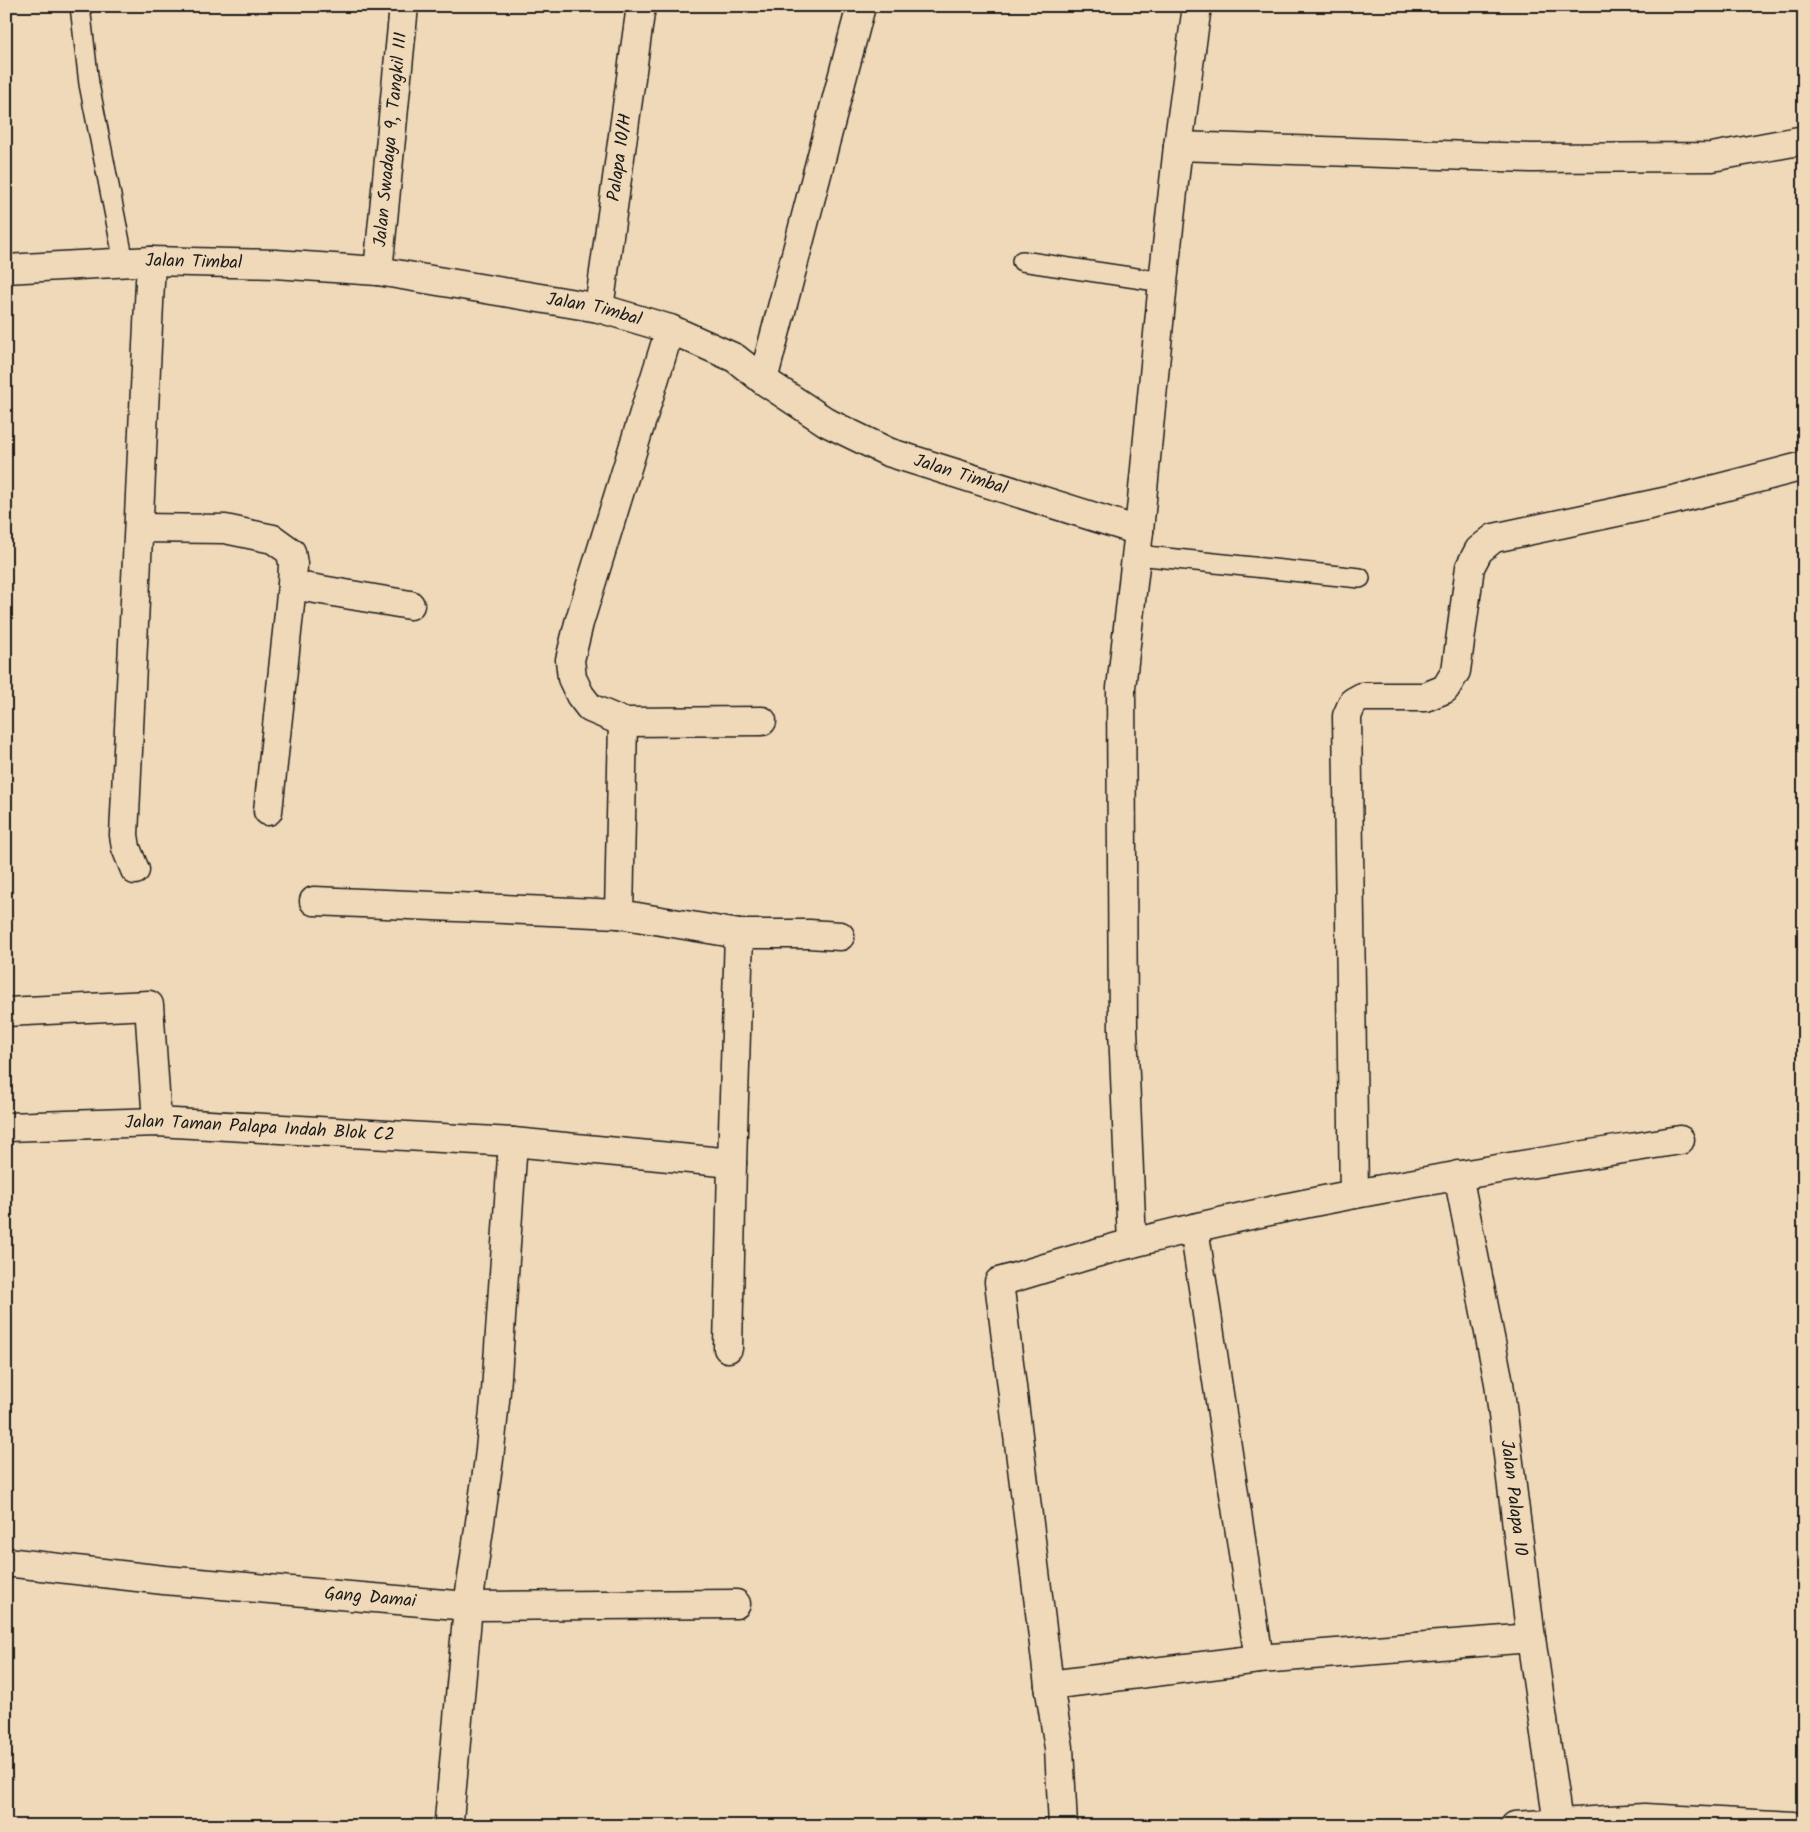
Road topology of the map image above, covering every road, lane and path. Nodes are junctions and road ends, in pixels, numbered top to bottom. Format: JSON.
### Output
{"nodes":[{"id":1,"x":80,"y":6,"type":"edge"},
{"id":2,"x":404,"y":6,"type":"edge"},
{"id":3,"x":641,"y":6,"type":"edge"},
{"id":4,"x":861,"y":6,"type":"edge"},
{"id":5,"x":1197,"y":6,"type":"edge"},
{"id":6,"x":1804,"y":140,"type":"edge"},
{"id":7,"x":1178,"y":146,"type":"junction"},
{"id":8,"x":151,"y":261,"type":"junction"},
{"id":9,"x":1022,"y":261,"type":"dead end"},
{"id":10,"x":124,"y":262,"type":"junction"},
{"id":11,"x":6,"y":268,"type":"edge"},
{"id":12,"x":378,"y":271,"type":"junction"},
{"id":13,"x":1163,"y":282,"type":"junction"},
{"id":14,"x":599,"y":308,"type":"junction"},
{"id":15,"x":670,"y":329,"type":"junction"},
{"id":16,"x":763,"y":380,"type":"junction"},
{"id":17,"x":1804,"y":466,"type":"edge"},
{"id":18,"x":139,"y":528,"type":"junction"},
{"id":19,"x":1138,"y":543,"type":"junction"},
{"id":20,"x":1360,"y":578,"type":"dead end"},
{"id":21,"x":292,"y":585,"type":"junction"},
{"id":22,"x":410,"y":605,"type":"dead end"},
{"id":23,"x":762,"y":721,"type":"dead end"},
{"id":24,"x":623,"y":722,"type":"junction"},
{"id":25,"x":268,"y":811,"type":"dead end"},
{"id":26,"x":135,"y":870,"type":"dead end"},
{"id":27,"x":314,"y":901,"type":"dead end"},
{"id":28,"x":619,"y":914,"type":"junction"},
{"id":29,"x":739,"y":934,"type":"junction"},
{"id":30,"x":840,"y":936,"type":"dead end"},
{"id":31,"x":6,"y":1012,"type":"edge"},
{"id":32,"x":157,"y":1122,"type":"junction"},
{"id":33,"x":6,"y":1127,"type":"edge"},
{"id":34,"x":1680,"y":1140,"type":"dead end"},
{"id":35,"x":513,"y":1142,"type":"junction"},
{"id":36,"x":732,"y":1163,"type":"junction"},
{"id":37,"x":1458,"y":1175,"type":"junction"},
{"id":38,"x":1354,"y":1194,"type":"junction"},
{"id":39,"x":1194,"y":1228,"type":"junction"},
{"id":40,"x":1132,"y":1243,"type":"junction"},
{"id":41,"x":728,"y":1348,"type":"dead end"},
{"id":42,"x":6,"y":1562,"type":"edge"},
{"id":43,"x":736,"y":1604,"type":"dead end"},
{"id":44,"x":468,"y":1606,"type":"junction"},
{"id":45,"x":1532,"y":1638,"type":"junction"},
{"id":46,"x":1259,"y":1659,"type":"junction"},
{"id":47,"x":1049,"y":1685,"type":"junction"},
{"id":48,"x":449,"y":1820,"type":"dead end"},
{"id":49,"x":1558,"y":1824,"type":"edge"},
{"id":50,"x":1063,"y":1826,"type":"edge"},
{"id":51,"x":1515,"y":1826,"type":"edge"},
{"id":52,"x":1793,"y":1826,"type":"edge"}],
"edges":[{"from":1,"to":10,"type":"lane"},
{"from":2,"to":12,"type":"street","name":"Jalan Swadaya 9, Tangkil III"},
{"from":3,"to":14,"type":"street","name":"Palapa 10/H"},
{"from":4,"to":16,"type":"street"},
{"from":5,"to":7,"type":"street"},
{"from":6,"to":7,"type":"street"},
{"from":7,"to":13,"type":"street"},
{"from":8,"to":10,"type":"street","name":"Jalan Timbal"},
{"from":8,"to":12,"type":"street","name":"Jalan Timbal"},
{"from":8,"to":18,"type":"street"},
{"from":9,"to":13,"type":"lane"},
{"from":10,"to":11,"type":"street","name":"Jalan Timbal"},
{"from":12,"to":14,"type":"street","name":"Jalan Timbal"},
{"from":13,"to":19,"type":"street"},
{"from":14,"to":15,"type":"street","name":"Jalan Timbal"},
{"from":15,"to":16,"type":"street","name":"Jalan Timbal"},
{"from":15,"to":24,"type":"street"},
{"from":16,"to":19,"type":"street","name":"Jalan Timbal"},
{"from":17,"to":38,"type":"street"},
{"from":18,"to":21,"type":"street"},
{"from":18,"to":26,"type":"street"},
{"from":19,"to":20,"type":"lane"},
{"from":19,"to":40,"type":"street"},
{"from":21,"to":22,"type":"street"},
{"from":21,"to":25,"type":"street"},
{"from":23,"to":24,"type":"street"},
{"from":24,"to":28,"type":"street"},
{"from":27,"to":28,"type":"street"},
{"from":28,"to":29,"type":"street"},
{"from":29,"to":30,"type":"street"},
{"from":29,"to":36,"type":"street"},
{"from":31,"to":32,"type":"street"},
{"from":32,"to":33,"type":"street","name":"Jalan Taman Palapa Indah Blok C2"},
{"from":32,"to":35,"type":"street","name":"Jalan Taman Palapa Indah Blok C2"},
{"from":34,"to":37,"type":"street"},
{"from":35,"to":36,"type":"street","name":"Jalan Taman Palapa Indah Blok C2"},
{"from":35,"to":44,"type":"street"},
{"from":36,"to":41,"type":"street"},
{"from":37,"to":38,"type":"street"},
{"from":37,"to":45,"type":"street","name":"Jalan Palapa 10"},
{"from":38,"to":39,"type":"street"},
{"from":39,"to":40,"type":"street"},
{"from":39,"to":46,"type":"street"},
{"from":40,"to":47,"type":"street"},
{"from":42,"to":44,"type":"street","name":"Gang Damai"},
{"from":43,"to":44,"type":"street","name":"Gang Damai"},
{"from":44,"to":48,"type":"street"},
{"from":45,"to":46,"type":"street"},
{"from":45,"to":49,"type":"street","name":"Jalan Palapa 10"},
{"from":46,"to":47,"type":"street"},
{"from":47,"to":50,"type":"street"},
{"from":49,"to":51,"type":"street"},
{"from":49,"to":52,"type":"street"}]}
